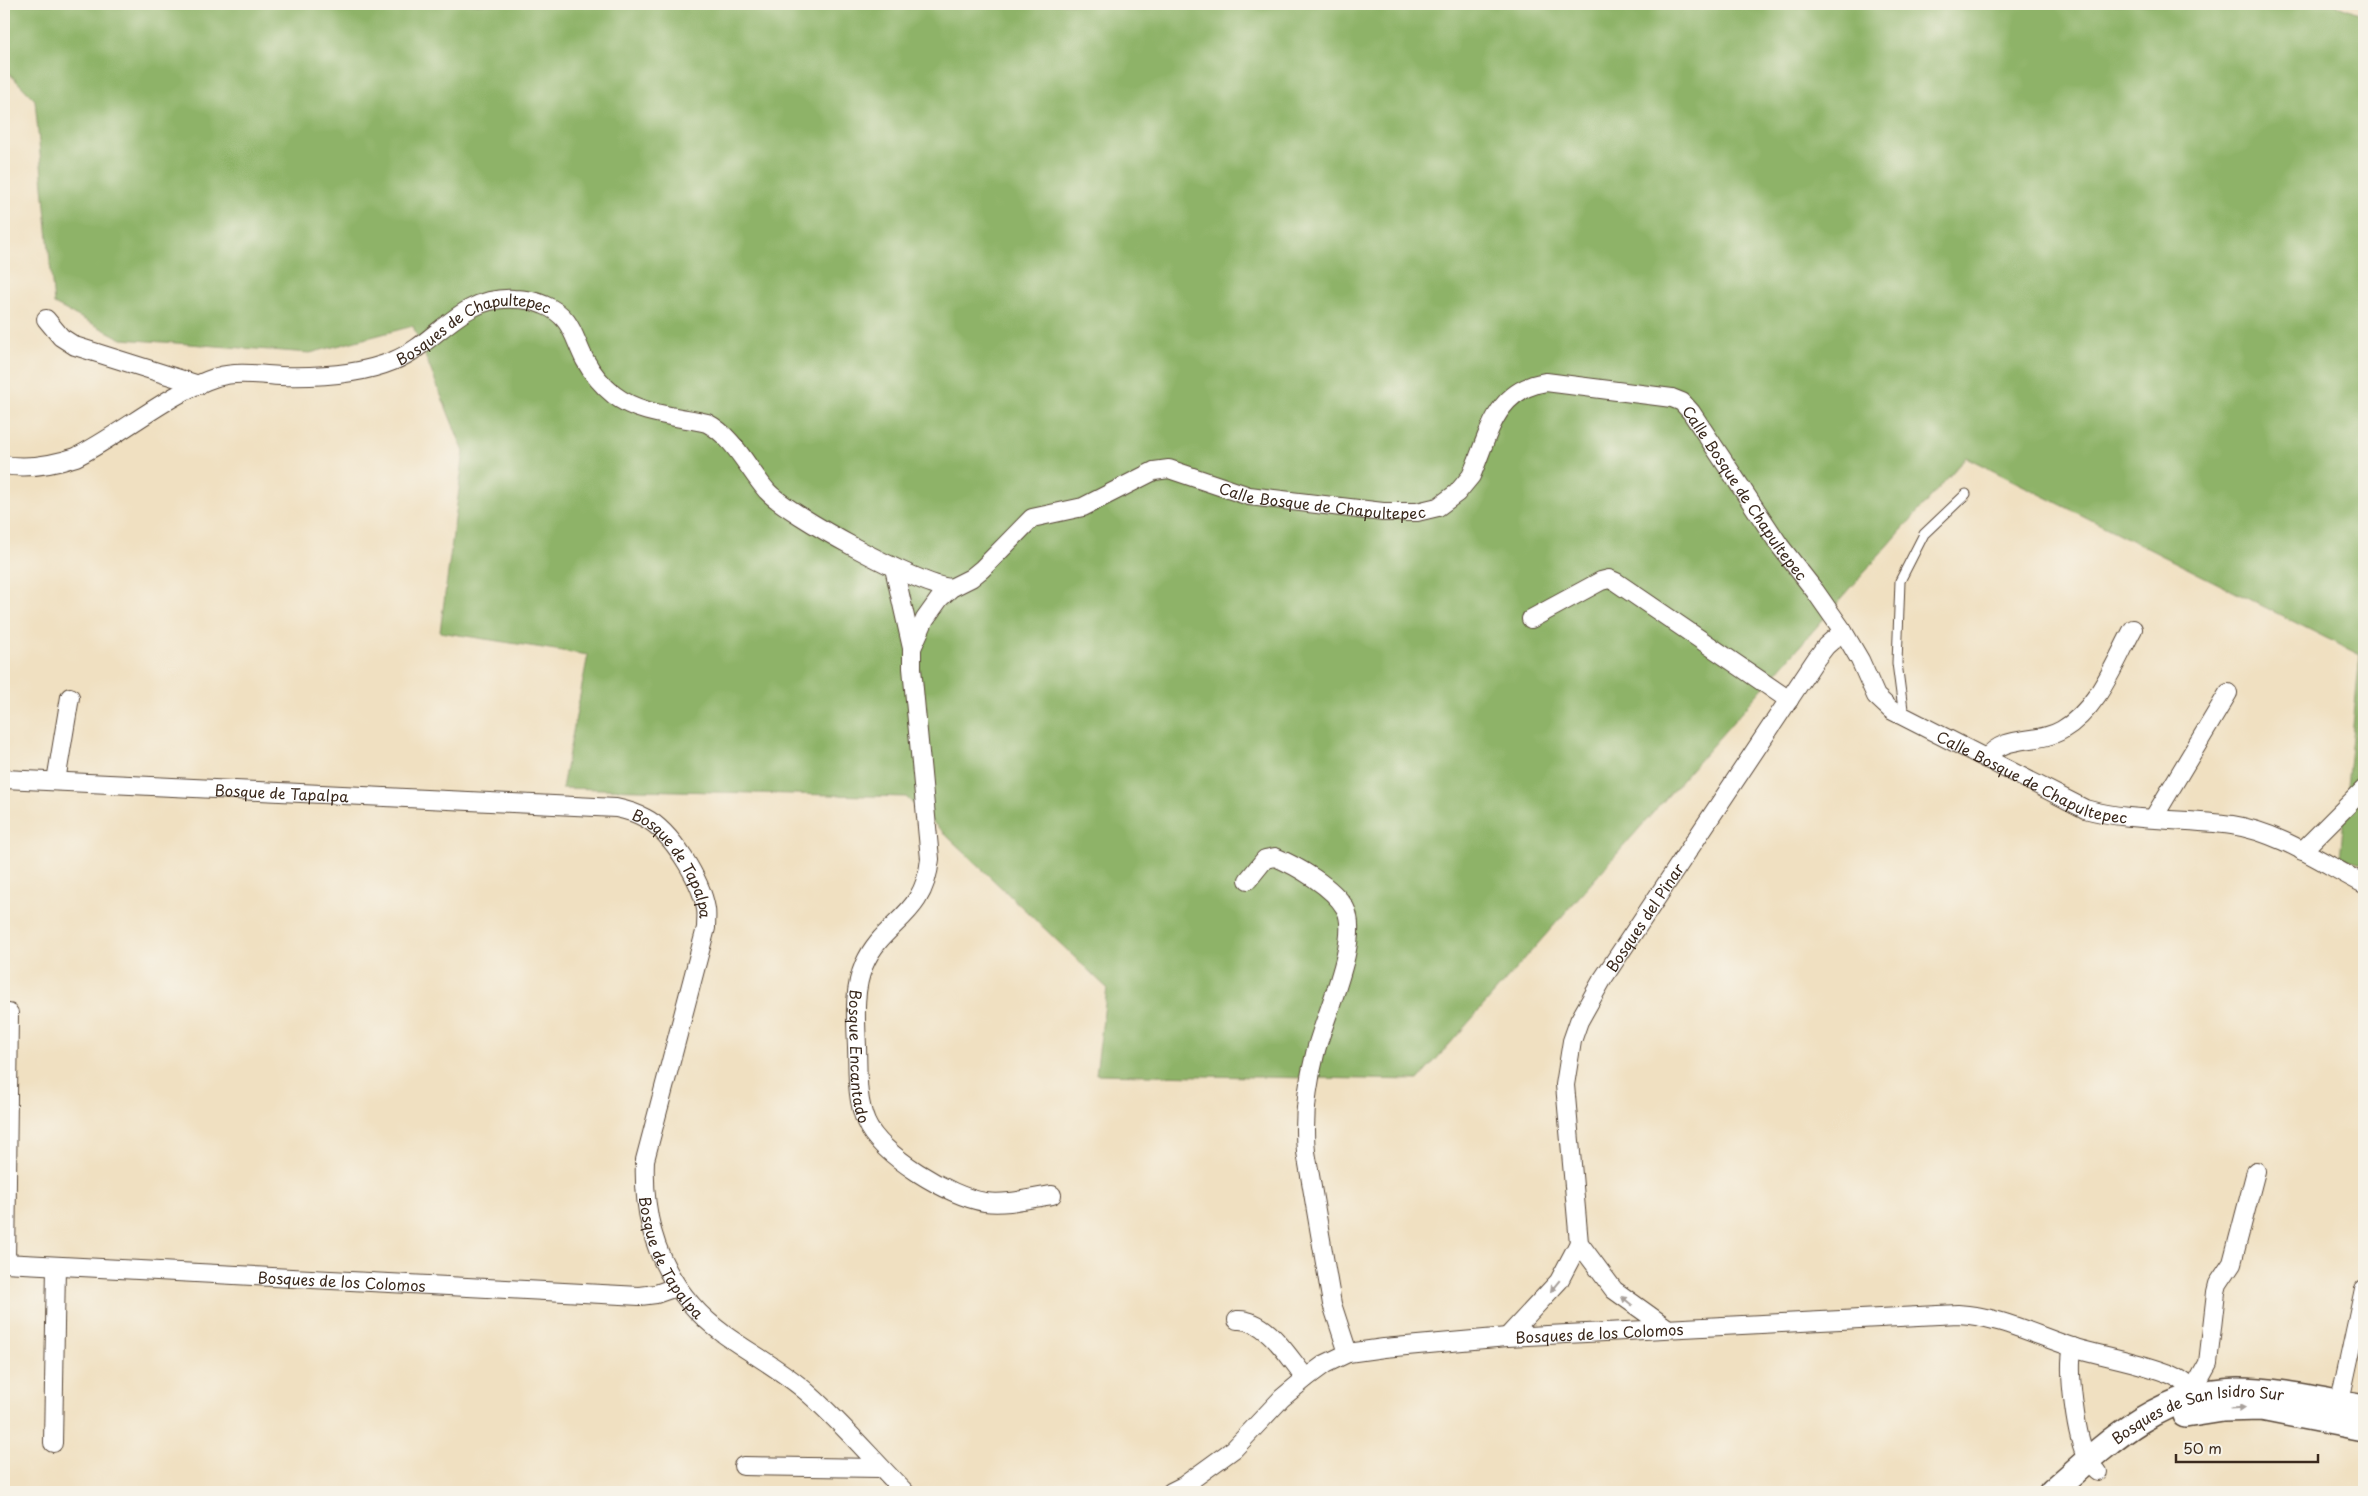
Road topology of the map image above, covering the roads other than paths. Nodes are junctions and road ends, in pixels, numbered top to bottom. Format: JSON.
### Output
{"nodes":[{"id":1,"x":46,"y":319,"type":"dead end"},
{"id":2,"x":199,"y":385,"type":"junction"},
{"id":3,"x":4,"y":465,"type":"edge"},
{"id":4,"x":1966,"y":494,"type":"dead end"},
{"id":5,"x":894,"y":568,"type":"junction"},
{"id":6,"x":950,"y":588,"type":"junction"},
{"id":7,"x":1531,"y":619,"type":"dead end"},
{"id":8,"x":2133,"y":630,"type":"dead end"},
{"id":9,"x":1842,"y":631,"type":"junction"},
{"id":10,"x":912,"y":648,"type":"junction"},
{"id":11,"x":2228,"y":693,"type":"dead end"},
{"id":12,"x":70,"y":697,"type":"dead end"},
{"id":13,"x":1789,"y":700,"type":"junction"},
{"id":14,"x":1904,"y":718,"type":"junction"},
{"id":15,"x":1986,"y":759,"type":"junction"},
{"id":16,"x":4,"y":779,"type":"edge"},
{"id":17,"x":56,"y":781,"type":"junction"},
{"id":18,"x":2364,"y":789,"type":"edge"},
{"id":19,"x":2154,"y":818,"type":"junction"},
{"id":20,"x":2302,"y":851,"type":"junction"},
{"id":21,"x":1248,"y":880,"type":"dead end"},
{"id":22,"x":2364,"y":884,"type":"edge"},
{"id":23,"x":9,"y":1013,"type":"dead end"},
{"id":24,"x":2256,"y":1171,"type":"dead end"},
{"id":25,"x":1052,"y":1195,"type":"dead end"},
{"id":26,"x":1580,"y":1244,"type":"junction"},
{"id":27,"x":5,"y":1263,"type":"edge"},
{"id":28,"x":56,"y":1266,"type":"junction"},
{"id":29,"x":676,"y":1287,"type":"junction"},
{"id":30,"x":2364,"y":1289,"type":"edge"},
{"id":31,"x":1237,"y":1320,"type":"dead end"},
{"id":32,"x":1667,"y":1328,"type":"junction"},
{"id":33,"x":1507,"y":1337,"type":"junction"},
{"id":34,"x":2072,"y":1346,"type":"junction"},
{"id":35,"x":1348,"y":1353,"type":"junction"},
{"id":36,"x":1306,"y":1378,"type":"junction"},
{"id":37,"x":2201,"y":1398,"type":"junction"},
{"id":38,"x":2364,"y":1408,"type":"edge"},
{"id":39,"x":2337,"y":1413,"type":"junction"},
{"id":40,"x":2364,"y":1428,"type":"edge"},
{"id":41,"x":53,"y":1444,"type":"dead end"},
{"id":42,"x":743,"y":1466,"type":"dead end"},
{"id":43,"x":2093,"y":1466,"type":"junction"},
{"id":44,"x":880,"y":1468,"type":"junction"},
{"id":45,"x":905,"y":1492,"type":"edge"},
{"id":46,"x":1171,"y":1492,"type":"edge"},
{"id":47,"x":2052,"y":1492,"type":"edge"},
{"id":48,"x":2075,"y":1492,"type":"edge"}],
"edges":[{"from":1,"to":2,"type":"street"},
{"from":2,"to":3,"type":"street","name":"Bosques de Chapultepec"},
{"from":2,"to":5,"type":"street","name":"Bosques de Chapultepec"},
{"from":4,"to":14,"type":"lane"},
{"from":5,"to":6,"type":"street","name":"Bosques de Chapultepec"},
{"from":5,"to":10,"type":"street","name":"Bosque Encantado"},
{"from":6,"to":9,"type":"street","name":"Calle Bosque de Chapultepec"},
{"from":6,"to":10,"type":"street"},
{"from":7,"to":13,"type":"street"},
{"from":8,"to":15,"type":"street"},
{"from":9,"to":13,"type":"street","name":"Bosques del Pinar"},
{"from":9,"to":14,"type":"street","name":"Calle Bosque de Chapultepec"},
{"from":10,"to":25,"type":"street","name":"Bosque Encantado"},
{"from":11,"to":19,"type":"street"},
{"from":12,"to":17,"type":"street"},
{"from":13,"to":26,"type":"street","name":"Bosques del Pinar"},
{"from":14,"to":15,"type":"street","name":"Calle Bosque de Chapultepec"},
{"from":15,"to":19,"type":"street","name":"Calle Bosque de Chapultepec"},
{"from":16,"to":17,"type":"street","name":"Bosque de Tapalpa"},
{"from":17,"to":29,"type":"street","name":"Bosque de Tapalpa"},
{"from":18,"to":20,"type":"street"},
{"from":19,"to":20,"type":"street","name":"Calle Bosque de Chapultepec"},
{"from":20,"to":22,"type":"street","name":"Calle Bosque de Chapultepec"},
{"from":21,"to":35,"type":"street"},
{"from":23,"to":27,"type":"street"},
{"from":24,"to":37,"type":"street"},
{"from":32,"to":26,"type":"street","one_way":true},
{"from":26,"to":33,"type":"street","one_way":true},
{"from":27,"to":28,"type":"street","name":"Bosques de los Colomos"},
{"from":28,"to":29,"type":"street","name":"Bosques de los Colomos"},
{"from":28,"to":41,"type":"street"},
{"from":29,"to":44,"type":"street","name":"Bosque de Tapalpa"},
{"from":30,"to":39,"type":"street"},
{"from":31,"to":36,"type":"street"},
{"from":32,"to":33,"type":"street","name":"Bosques de los Colomos"},
{"from":32,"to":34,"type":"street","name":"Bosques de los Colomos"},
{"from":33,"to":35,"type":"street","name":"Bosques de los Colomos"},
{"from":34,"to":37,"type":"street","name":"Bosques de los Colomos"},
{"from":34,"to":43,"type":"street"},
{"from":35,"to":36,"type":"street","name":"Bosques de los Colomos"},
{"from":36,"to":46,"type":"street","name":"Bosques de los Colomos"},
{"from":37,"to":39,"type":"main road","name":"Bosques de San Isidro Sur"},
{"from":37,"to":43,"type":"main road","name":"Bosques de San Isidro Sur"},
{"from":38,"to":39,"type":"main road","name":"Bosques de San Isidro Sur"},
{"from":39,"to":40,"type":"main road","name":"Bosques de San Isidro Sur"},
{"from":42,"to":44,"type":"street"},
{"from":43,"to":47,"type":"main road","name":"Bosques de San Isidro Sur"},
{"from":43,"to":48,"type":"main road","name":"Bosques de San Isidro Sur"},
{"from":44,"to":45,"type":"street","name":"Bosque de Tapalpa"}]}
